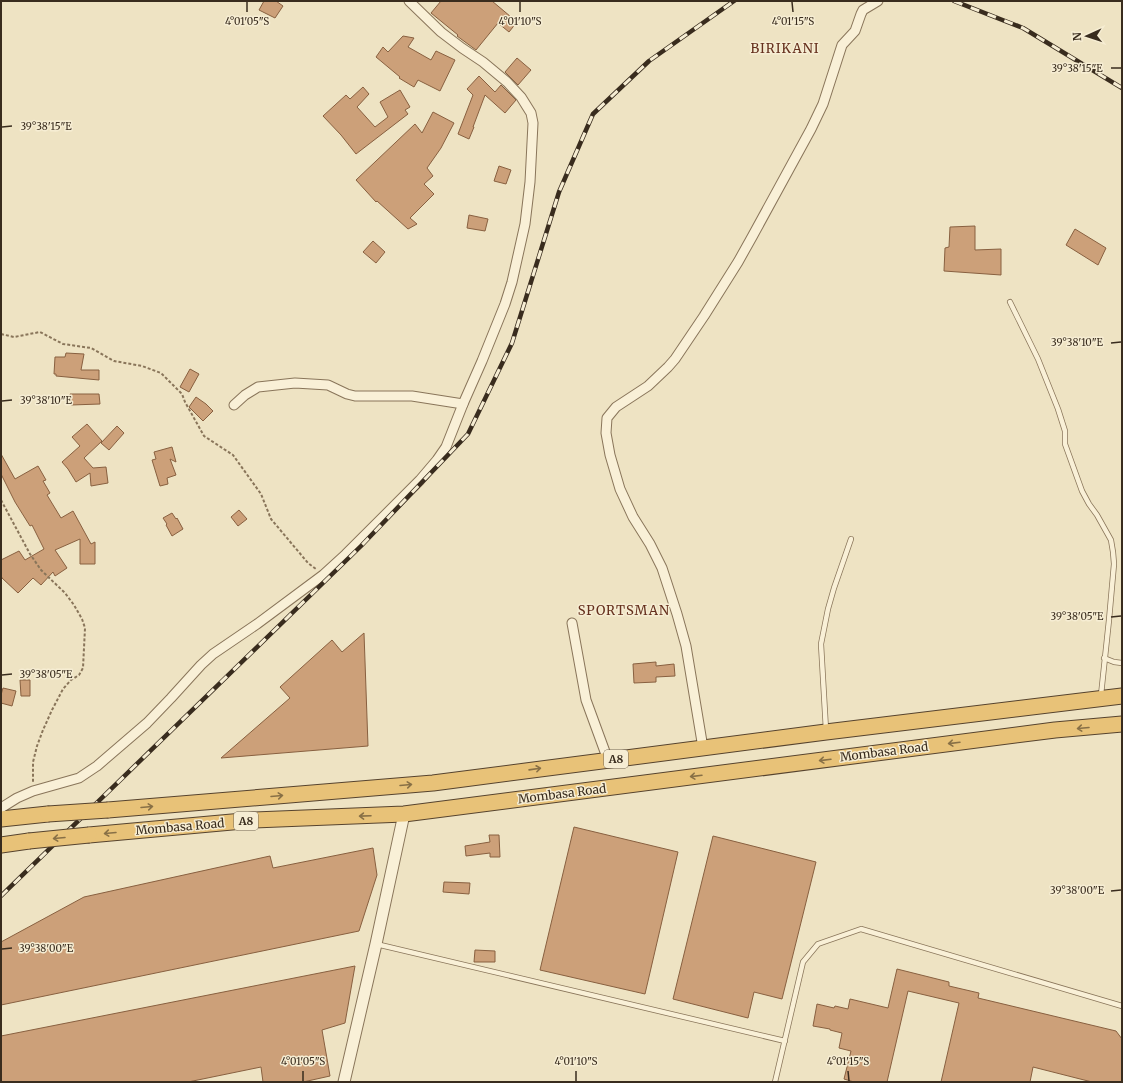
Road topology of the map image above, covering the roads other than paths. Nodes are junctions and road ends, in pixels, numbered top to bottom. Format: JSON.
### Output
{"nodes":[{"id":1,"x":409,"y":1,"type":"edge"},
{"id":2,"x":878,"y":1,"type":"edge"},
{"id":3,"x":1010,"y":302,"type":"dead end"},
{"id":4,"x":463,"y":404,"type":"junction"},
{"id":5,"x":234,"y":405,"type":"dead end"},
{"id":6,"x":851,"y":539,"type":"dead end"},
{"id":7,"x":572,"y":623,"type":"dead end"},
{"id":8,"x":1104,"y":658,"type":"junction"},
{"id":9,"x":1122,"y":663,"type":"edge"},
{"id":10,"x":1122,"y":696,"type":"edge"},
{"id":11,"x":1100,"y":699,"type":"junction"},
{"id":12,"x":1122,"y":724,"type":"edge"},
{"id":13,"x":826,"y":732,"type":"junction"},
{"id":14,"x":703,"y":748,"type":"junction"},
{"id":15,"x":608,"y":760,"type":"junction"},
{"id":16,"x":1,"y":808,"type":"edge"},
{"id":17,"x":404,"y":814,"type":"junction"},
{"id":18,"x":1,"y":819,"type":"edge"},
{"id":19,"x":1,"y":845,"type":"edge"},
{"id":20,"x":376,"y":944,"type":"junction"},
{"id":21,"x":1122,"y":1006,"type":"edge"},
{"id":22,"x":785,"y":1041,"type":"junction"},
{"id":23,"x":344,"y":1082,"type":"edge"},
{"id":24,"x":775,"y":1082,"type":"edge"}],
"edges":[{"from":1,"to":4,"type":"street"},
{"from":2,"to":14,"type":"street"},
{"from":3,"to":8,"type":"lane"},
{"from":4,"to":5,"type":"street"},
{"from":4,"to":16,"type":"street"},
{"from":6,"to":13,"type":"lane"},
{"from":7,"to":15,"type":"street"},
{"from":8,"to":9,"type":"lane"},
{"from":8,"to":11,"type":"lane"},
{"from":10,"to":11,"type":"highway","name":"Mombasa Road","number":"A8"},
{"from":11,"to":13,"type":"highway","name":"Mombasa Road","number":"A8"},
{"from":12,"to":17,"type":"highway","name":"Mombasa Road","number":"A8","one_way":true},
{"from":13,"to":14,"type":"highway","name":"Mombasa Road","number":"A8"},
{"from":14,"to":15,"type":"highway","name":"Mombasa Road","number":"A8"},
{"from":18,"to":15,"type":"highway","name":"Mombasa Road","number":"A8","one_way":true,"bridge":true},
{"from":17,"to":19,"type":"highway","name":"Mombasa Road","number":"A8","one_way":true,"bridge":true},
{"from":17,"to":20,"type":"street"},
{"from":20,"to":22,"type":"lane"},
{"from":20,"to":23,"type":"street"},
{"from":21,"to":22,"type":"lane"},
{"from":22,"to":24,"type":"lane"}]}
